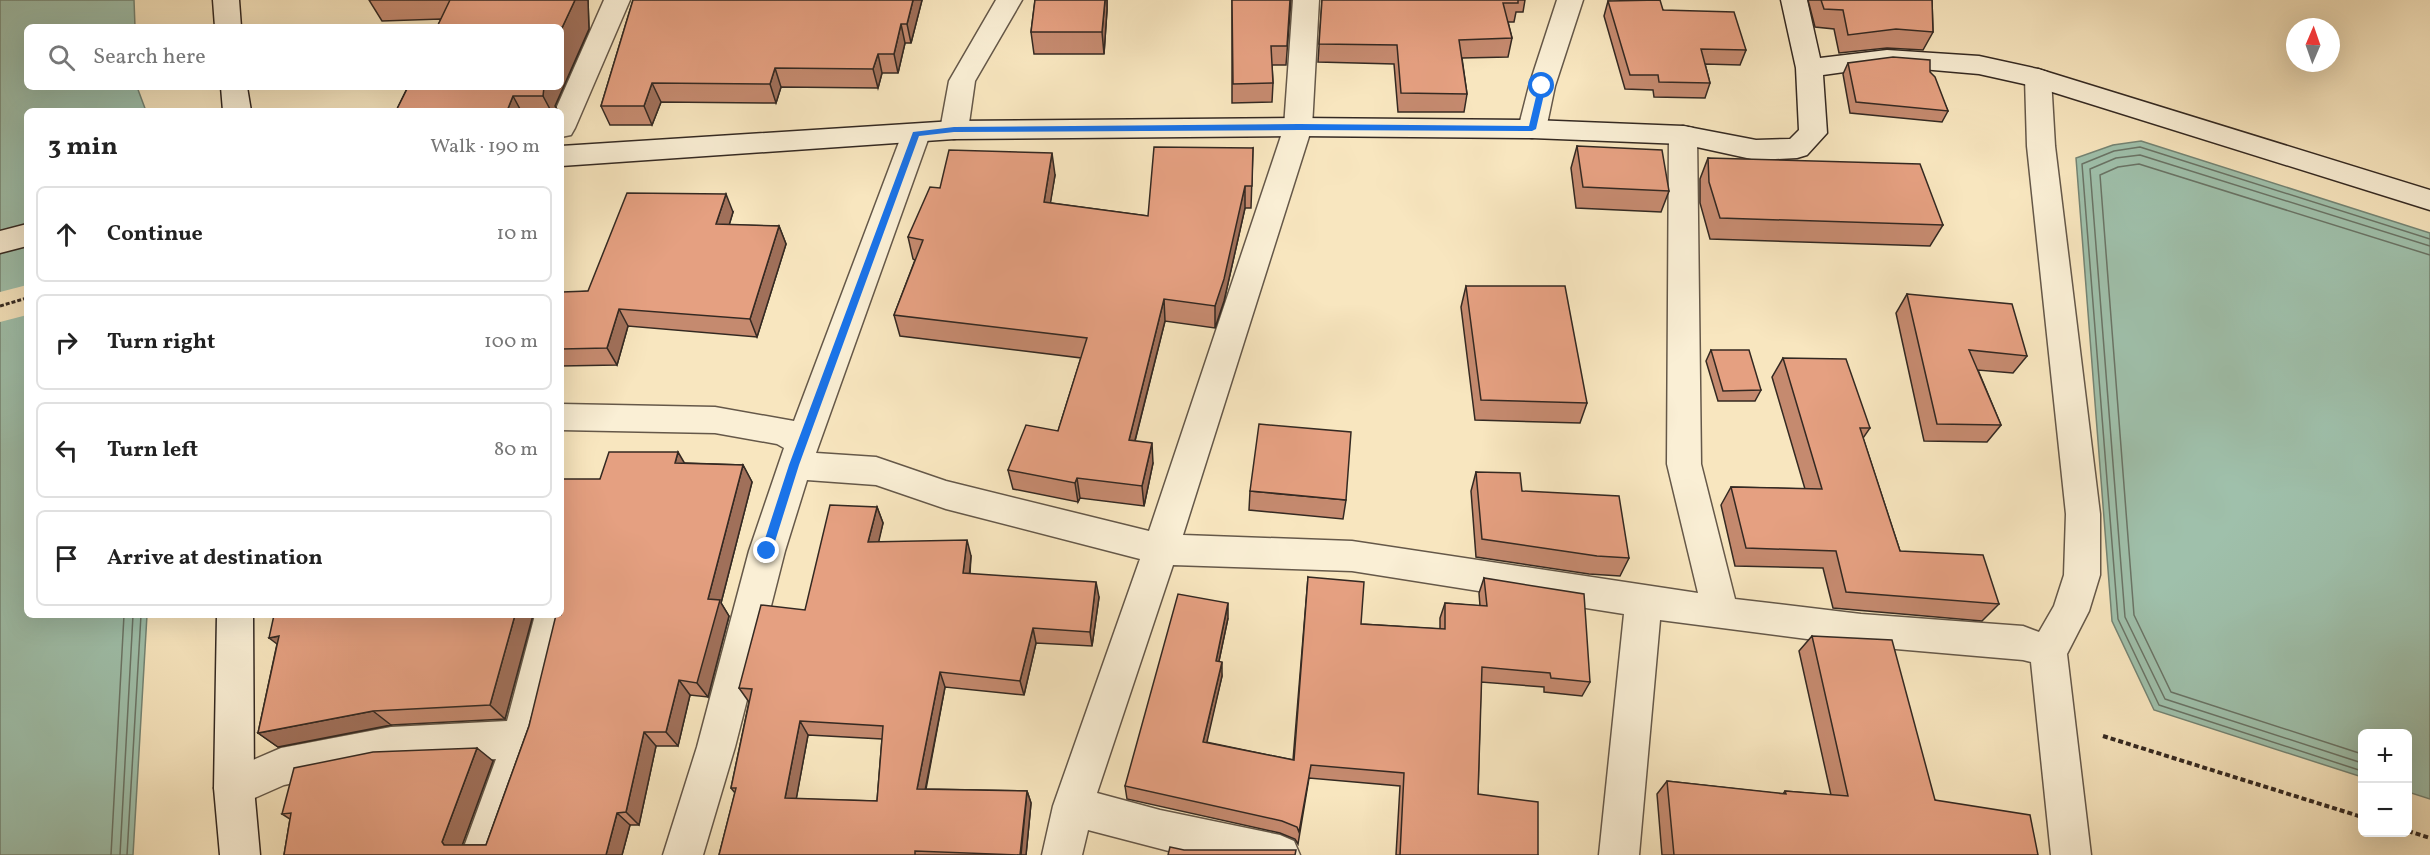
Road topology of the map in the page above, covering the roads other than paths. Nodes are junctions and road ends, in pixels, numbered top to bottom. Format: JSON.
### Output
{"nodes":[{"id":1,"x":226,"y":0,"type":"edge"},
{"id":2,"x":618,"y":0,"type":"edge"},
{"id":3,"x":1009,"y":0,"type":"edge"},
{"id":4,"x":1306,"y":0,"type":"edge"},
{"id":5,"x":1570,"y":0,"type":"edge"},
{"id":6,"x":1794,"y":0,"type":"edge"},
{"id":7,"x":228,"y":24,"type":"edge"},
{"id":8,"x":1809,"y":68,"type":"junction"},
{"id":9,"x":2038,"y":78,"type":"junction"},
{"id":10,"x":234,"y":90,"type":"edge"},
{"id":11,"x":237,"y":108,"type":"edge"},
{"id":12,"x":564,"y":121,"type":"edge"},
{"id":13,"x":1299,"y":127,"type":"junction"},
{"id":14,"x":1532,"y":129,"type":"junction"},
{"id":15,"x":954,"y":130,"type":"junction"},
{"id":16,"x":916,"y":134,"type":"junction"},
{"id":17,"x":1683,"y":135,"type":"junction"},
{"id":18,"x":564,"y":156,"type":"edge"},
{"id":19,"x":2430,"y":200,"type":"edge"},
{"id":20,"x":24,"y":236,"type":"edge"},
{"id":21,"x":0,"y":242,"type":"edge"},
{"id":22,"x":564,"y":417,"type":"edge"},
{"id":23,"x":798,"y":454,"type":"junction"},
{"id":24,"x":1161,"y":549,"type":"junction"},
{"id":25,"x":1643,"y":603,"type":"junction"},
{"id":26,"x":1721,"y":613,"type":"junction"},
{"id":27,"x":234,"y":618,"type":"edge"},
{"id":28,"x":552,"y":618,"type":"edge"},
{"id":29,"x":2048,"y":652,"type":"junction"},
{"id":30,"x":522,"y":739,"type":"junction"},
{"id":31,"x":234,"y":788,"type":"junction"},
{"id":32,"x":1073,"y":806,"type":"junction"},
{"id":33,"x":240,"y":855,"type":"edge"},
{"id":34,"x":481,"y":855,"type":"edge"},
{"id":35,"x":683,"y":855,"type":"edge"},
{"id":36,"x":1062,"y":855,"type":"edge"},
{"id":37,"x":1280,"y":855,"type":"edge"},
{"id":38,"x":1619,"y":855,"type":"edge"},
{"id":39,"x":2071,"y":855,"type":"edge"}],
"edges":[{"from":1,"to":7,"type":"street"},
{"from":2,"to":12,"type":"street"},
{"from":3,"to":15,"type":"street"},
{"from":4,"to":13,"type":"street"},
{"from":5,"to":14,"type":"street"},
{"from":6,"to":8,"type":"street"},
{"from":8,"to":9,"type":"street"},
{"from":8,"to":17,"type":"street"},
{"from":9,"to":19,"type":"street"},
{"from":9,"to":29,"type":"street"},
{"from":10,"to":11,"type":"street"},
{"from":13,"to":14,"type":"street"},
{"from":13,"to":15,"type":"street"},
{"from":13,"to":24,"type":"street"},
{"from":14,"to":17,"type":"street"},
{"from":15,"to":16,"type":"street"},
{"from":16,"to":18,"type":"street"},
{"from":16,"to":23,"type":"street"},
{"from":17,"to":26,"type":"street"},
{"from":20,"to":21,"type":"street"},
{"from":22,"to":23,"type":"street"},
{"from":23,"to":24,"type":"street"},
{"from":23,"to":35,"type":"street"},
{"from":24,"to":25,"type":"street"},
{"from":24,"to":32,"type":"street"},
{"from":25,"to":26,"type":"street"},
{"from":25,"to":38,"type":"street"},
{"from":26,"to":29,"type":"street"},
{"from":27,"to":31,"type":"street"},
{"from":28,"to":30,"type":"street"},
{"from":29,"to":39,"type":"street"},
{"from":30,"to":31,"type":"street"},
{"from":30,"to":34,"type":"street"},
{"from":31,"to":33,"type":"street"},
{"from":32,"to":36,"type":"street"},
{"from":32,"to":37,"type":"street"}]}
